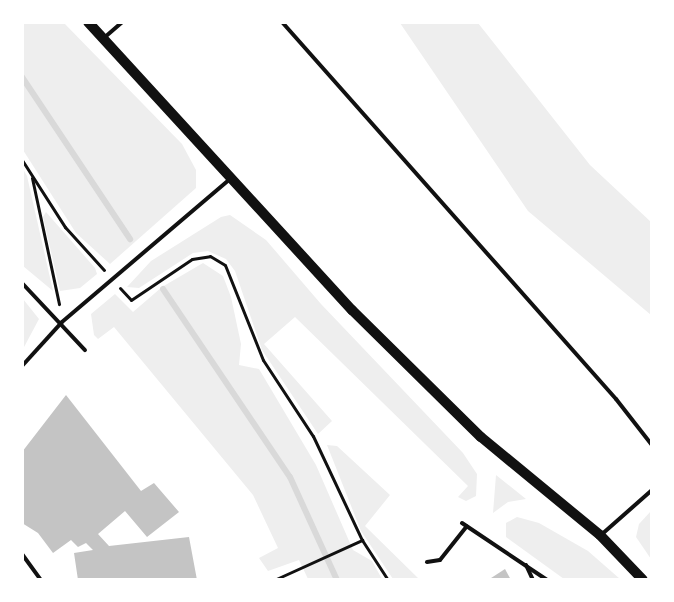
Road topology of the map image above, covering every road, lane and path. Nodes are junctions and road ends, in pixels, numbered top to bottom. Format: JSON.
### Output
{"nodes":[{"id":1,"x":88,"y":22,"type":"edge"},
{"id":2,"x":122,"y":22,"type":"edge"},
{"id":3,"x":282,"y":22,"type":"edge"},
{"id":4,"x":104,"y":38,"type":"junction"},
{"id":5,"x":22,"y":160,"type":"edge"},
{"id":6,"x":32,"y":175,"type":"junction"},
{"id":7,"x":234,"y":176,"type":"junction"},
{"id":8,"x":106,"y":273,"type":"dead end"},
{"id":9,"x":22,"y":283,"type":"edge"},
{"id":10,"x":123,"y":292,"type":"dead end"},
{"id":11,"x":62,"y":322,"type":"junction"},
{"id":12,"x":85,"y":350,"type":"dead end"},
{"id":13,"x":22,"y":366,"type":"edge"},
{"id":14,"x":652,"y":445,"type":"edge"},
{"id":15,"x":652,"y":490,"type":"edge"},
{"id":16,"x":462,"y":523,"type":"dead end"},
{"id":17,"x":467,"y":526,"type":"junction"},
{"id":18,"x":600,"y":535,"type":"junction"},
{"id":19,"x":362,"y":540,"type":"junction"},
{"id":20,"x":22,"y":554,"type":"edge"},
{"id":21,"x":426,"y":562,"type":"dead end"},
{"id":22,"x":525,"y":562,"type":"junction"},
{"id":23,"x":41,"y":580,"type":"edge"},
{"id":24,"x":274,"y":580,"type":"edge"},
{"id":25,"x":388,"y":580,"type":"edge"},
{"id":26,"x":533,"y":580,"type":"edge"},
{"id":27,"x":547,"y":580,"type":"edge"},
{"id":28,"x":643,"y":580,"type":"edge"}],
"edges":[{"from":1,"to":4,"type":"main road"},
{"from":2,"to":4,"type":"lane"},
{"from":3,"to":14,"type":"lane"},
{"from":4,"to":7,"type":"main road"},
{"from":5,"to":6,"type":"path"},
{"from":6,"to":8,"type":"path"},
{"from":6,"to":11,"type":"path"},
{"from":7,"to":11,"type":"lane"},
{"from":7,"to":18,"type":"main road"},
{"from":9,"to":11,"type":"lane"},
{"from":10,"to":19,"type":"path"},
{"from":11,"to":12,"type":"lane"},
{"from":11,"to":13,"type":"lane"},
{"from":15,"to":18,"type":"lane"},
{"from":16,"to":17,"type":"lane"},
{"from":17,"to":21,"type":"lane"},
{"from":17,"to":22,"type":"lane"},
{"from":18,"to":28,"type":"main road"},
{"from":19,"to":24,"type":"path"},
{"from":19,"to":25,"type":"path"},
{"from":20,"to":23,"type":"lane"},
{"from":22,"to":26,"type":"lane"},
{"from":22,"to":27,"type":"lane"}]}
